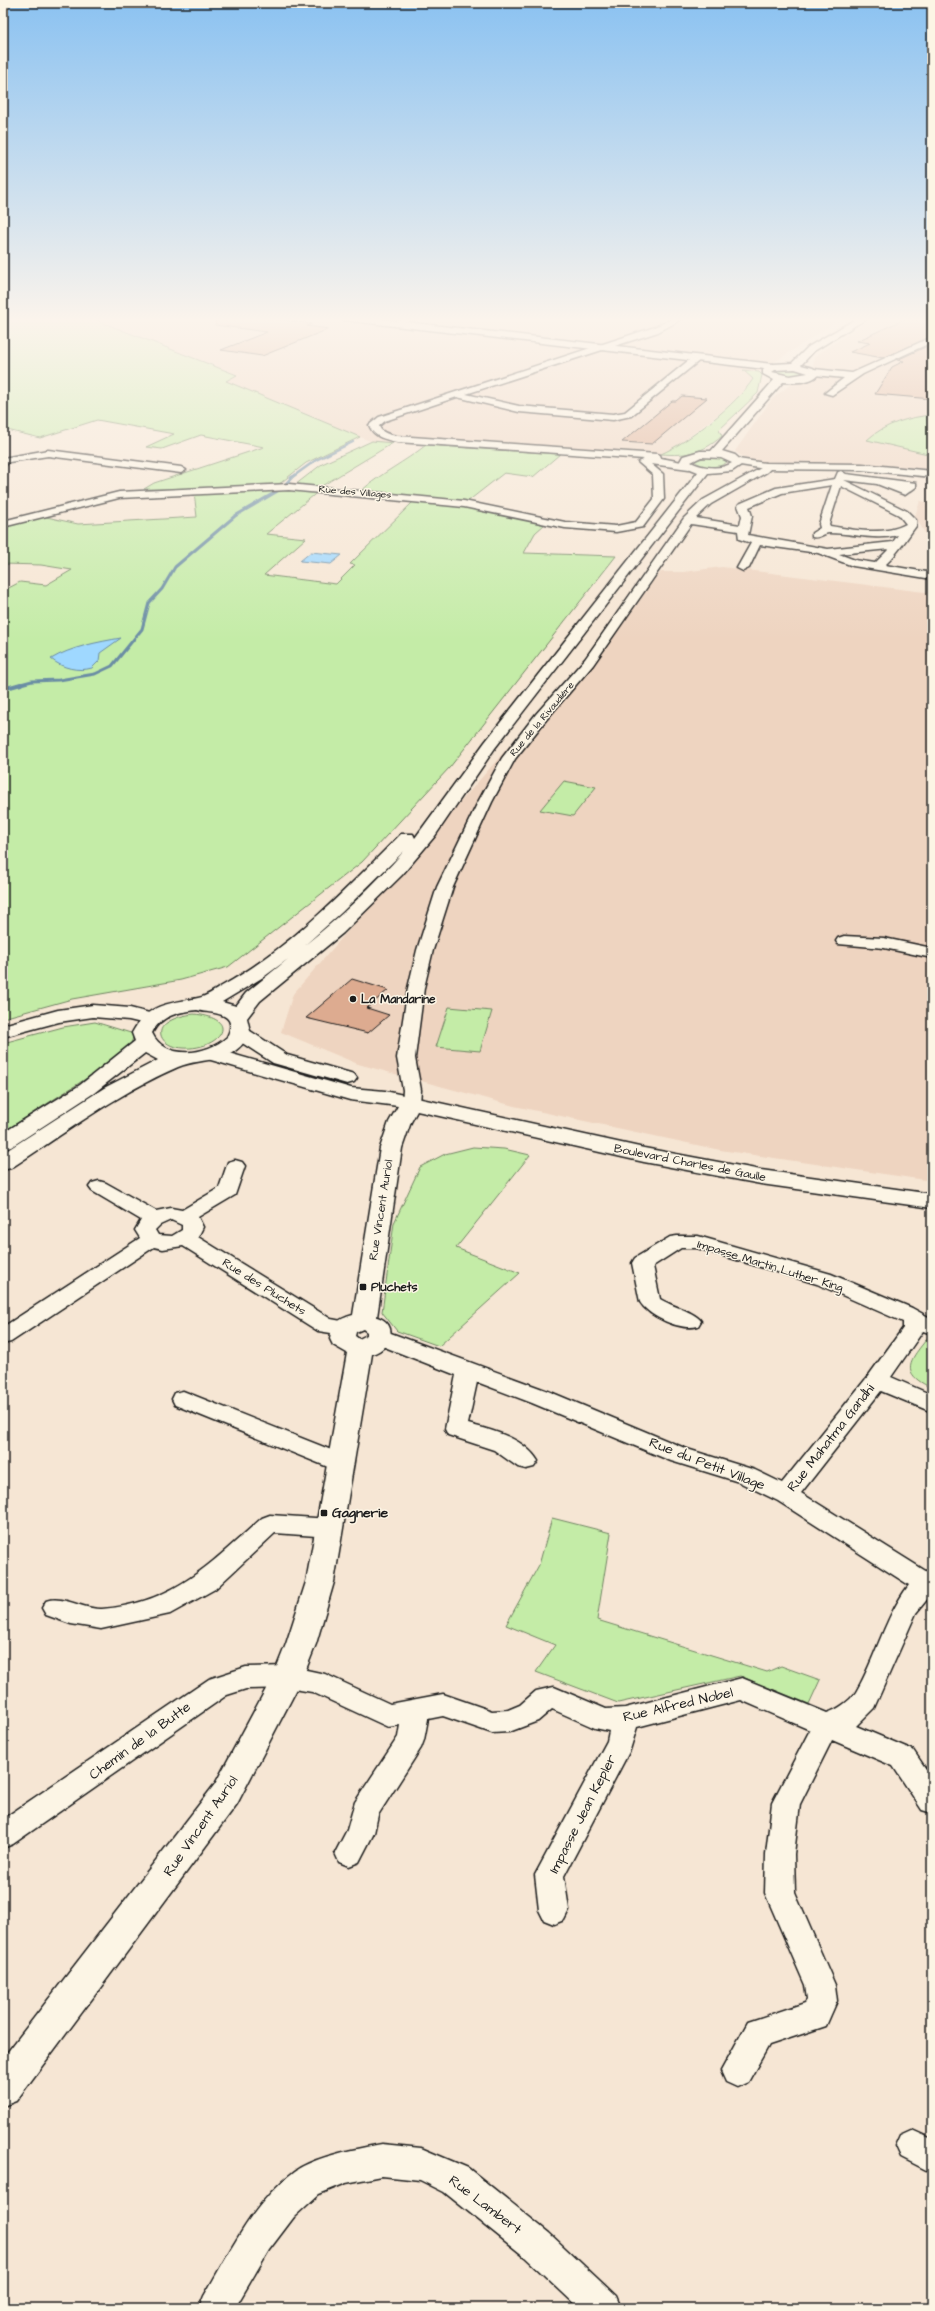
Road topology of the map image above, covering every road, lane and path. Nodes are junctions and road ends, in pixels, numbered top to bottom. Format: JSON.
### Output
{"nodes":[{"id":1,"x":374,"y":425,"type":"edge"},
{"id":2,"x":740,"y":425,"type":"edge"},
{"id":3,"x":714,"y":454,"type":"junction"},
{"id":4,"x":636,"y":455,"type":"junction"},
{"id":5,"x":687,"y":462,"type":"junction"},
{"id":6,"x":3,"y":465,"type":"edge"},
{"id":7,"x":735,"y":465,"type":"junction"},
{"id":8,"x":765,"y":466,"type":"junction"},
{"id":9,"x":649,"y":468,"type":"junction"},
{"id":10,"x":705,"y":470,"type":"junction"},
{"id":11,"x":840,"y":474,"type":"junction"},
{"id":12,"x":932,"y":474,"type":"edge"},
{"id":13,"x":160,"y":478,"type":"dead end"},
{"id":14,"x":880,"y":481,"type":"dead end"},
{"id":15,"x":147,"y":484,"type":"dead end"},
{"id":16,"x":135,"y":493,"type":"junction"},
{"id":17,"x":688,"y":520,"type":"junction"},
{"id":18,"x":3,"y":524,"type":"edge"},
{"id":19,"x":744,"y":529,"type":"junction"},
{"id":20,"x":826,"y":530,"type":"junction"},
{"id":21,"x":906,"y":530,"type":"junction"},
{"id":22,"x":757,"y":541,"type":"junction"},
{"id":23,"x":897,"y":545,"type":"junction"},
{"id":24,"x":802,"y":547,"type":"junction"},
{"id":25,"x":825,"y":551,"type":"junction"},
{"id":26,"x":877,"y":566,"type":"junction"},
{"id":27,"x":743,"y":568,"type":"dead end"},
{"id":28,"x":931,"y":576,"type":"edge"},
{"id":29,"x":473,"y":769,"type":"junction"},
{"id":30,"x":844,"y":941,"type":"dead end"},
{"id":31,"x":932,"y":953,"type":"edge"},
{"id":32,"x":202,"y":1005,"type":"junction"},
{"id":33,"x":150,"y":1019,"type":"junction"},
{"id":34,"x":239,"y":1026,"type":"junction"},
{"id":35,"x":3,"y":1031,"type":"edge"},
{"id":36,"x":146,"y":1043,"type":"junction"},
{"id":37,"x":211,"y":1054,"type":"junction"},
{"id":38,"x":180,"y":1058,"type":"junction"},
{"id":39,"x":385,"y":1097,"type":"junction"},
{"id":40,"x":411,"y":1103,"type":"junction"},
{"id":41,"x":3,"y":1142,"type":"edge"},
{"id":42,"x":3,"y":1163,"type":"edge"},
{"id":43,"x":235,"y":1166,"type":"dead end"},
{"id":44,"x":99,"y":1187,"type":"dead end"},
{"id":45,"x":932,"y":1201,"type":"edge"},
{"id":46,"x":186,"y":1216,"type":"junction"},
{"id":47,"x":154,"y":1219,"type":"junction"},
{"id":48,"x":186,"y":1239,"type":"junction"},
{"id":49,"x":151,"y":1240,"type":"junction"},
{"id":50,"x":912,"y":1318,"type":"junction"},
{"id":51,"x":690,"y":1321,"type":"dead end"},
{"id":52,"x":932,"y":1327,"type":"edge"},
{"id":53,"x":362,"y":1333,"type":"junction"},
{"id":54,"x":3,"y":1337,"type":"edge"},
{"id":55,"x":468,"y":1370,"type":"junction"},
{"id":56,"x":877,"y":1380,"type":"junction"},
{"id":57,"x":183,"y":1399,"type":"dead end"},
{"id":58,"x":932,"y":1404,"type":"edge"},
{"id":59,"x":526,"y":1461,"type":"dead end"},
{"id":60,"x":341,"y":1463,"type":"junction"},
{"id":61,"x":786,"y":1496,"type":"junction"},
{"id":62,"x":330,"y":1528,"type":"junction"},
{"id":63,"x":928,"y":1586,"type":"edge"},
{"id":64,"x":55,"y":1608,"type":"dead end"},
{"id":65,"x":288,"y":1677,"type":"junction"},
{"id":66,"x":416,"y":1710,"type":"junction"},
{"id":67,"x":625,"y":1719,"type":"junction"},
{"id":68,"x":826,"y":1725,"type":"junction"},
{"id":69,"x":932,"y":1802,"type":"edge"},
{"id":70,"x":3,"y":1836,"type":"edge"},
{"id":71,"x":349,"y":1853,"type":"dead end"},
{"id":72,"x":554,"y":1910,"type":"dead end"},
{"id":73,"x":737,"y":2071,"type":"dead end"},
{"id":74,"x":3,"y":2088,"type":"edge"},
{"id":75,"x":216,"y":2308,"type":"edge"},
{"id":76,"x":604,"y":2308,"type":"edge"}],
"edges":[{"from":1,"to":4,"type":"street"},
{"from":2,"to":3,"type":"main road"},
{"from":3,"to":5,"type":"main road"},
{"from":3,"to":7,"type":"main road"},
{"from":4,"to":5,"type":"street"},
{"from":4,"to":9,"type":"street"},
{"from":5,"to":9,"type":"street"},
{"from":5,"to":10,"type":"main road"},
{"from":6,"to":13,"type":"street"},
{"from":7,"to":8,"type":"main road"},
{"from":7,"to":10,"type":"main road"},
{"from":8,"to":11,"type":"main road"},
{"from":8,"to":17,"type":"street","name":"Rue de la Rivaudière"},
{"from":9,"to":16,"type":"street","name":"Rue des Villages"},
{"from":10,"to":29,"type":"main road"},
{"from":11,"to":12,"type":"main road"},
{"from":11,"to":14,"type":"street"},
{"from":11,"to":19,"type":"street"},
{"from":11,"to":20,"type":"street"},
{"from":11,"to":21,"type":"street"},
{"from":15,"to":16,"type":"street"},
{"from":16,"to":18,"type":"street","name":"Rue des Villages"},
{"from":17,"to":19,"type":"street"},
{"from":17,"to":40,"type":"street","name":"Rue de la Rivaudière"},
{"from":19,"to":22,"type":"street"},
{"from":20,"to":21,"type":"street"},
{"from":20,"to":24,"type":"street"},
{"from":21,"to":23,"type":"street"},
{"from":22,"to":24,"type":"street"},
{"from":22,"to":27,"type":"street"},
{"from":23,"to":25,"type":"street"},
{"from":23,"to":26,"type":"street"},
{"from":24,"to":25,"type":"street"},
{"from":25,"to":26,"type":"street"},
{"from":26,"to":28,"type":"street"},
{"from":29,"to":32,"type":"main road"},
{"from":29,"to":34,"type":"main road"},
{"from":30,"to":31,"type":"street"},
{"from":32,"to":33,"type":"main road"},
{"from":32,"to":34,"type":"main road"},
{"from":33,"to":35,"type":"main road"},
{"from":33,"to":36,"type":"main road"},
{"from":34,"to":37,"type":"main road"},
{"from":34,"to":39,"type":"main road"},
{"from":36,"to":38,"type":"main road"},
{"from":36,"to":41,"type":"main road"},
{"from":37,"to":38,"type":"main road"},
{"from":37,"to":39,"type":"main road","name":"Boulevard Charles de Gaulle"},
{"from":38,"to":42,"type":"main road"},
{"from":39,"to":40,"type":"main road","name":"Boulevard Charles de Gaulle"},
{"from":40,"to":45,"type":"main road","name":"Boulevard Charles de Gaulle"},
{"from":40,"to":53,"type":"main road","name":"Rue Vincent Auriol"},
{"from":43,"to":46,"type":"street"},
{"from":44,"to":47,"type":"street"},
{"from":46,"to":47,"type":"street"},
{"from":46,"to":48,"type":"street"},
{"from":47,"to":49,"type":"street"},
{"from":48,"to":49,"type":"street"},
{"from":48,"to":53,"type":"street","name":"Rue des Pluchets"},
{"from":49,"to":54,"type":"street"},
{"from":50,"to":51,"type":"street","name":"Impasse Martin Luther King"},
{"from":50,"to":52,"type":"street","name":"Impasse Martin Luther King"},
{"from":50,"to":56,"type":"street","name":"Rue Mahatma Gandhi"},
{"from":53,"to":55,"type":"street","name":"Rue du Petit Village"},
{"from":53,"to":60,"type":"main road","name":"Rue Vincent Auriol"},
{"from":55,"to":59,"type":"street"},
{"from":55,"to":61,"type":"street","name":"Rue du Petit Village"},
{"from":56,"to":58,"type":"street","name":"Rue Mahatma Gandhi"},
{"from":56,"to":61,"type":"street","name":"Rue Mahatma Gandhi"},
{"from":57,"to":60,"type":"street"},
{"from":60,"to":62,"type":"main road","name":"Rue Vincent Auriol"},
{"from":61,"to":63,"type":"street","name":"Rue du Petit Village"},
{"from":62,"to":64,"type":"street"},
{"from":62,"to":65,"type":"main road","name":"Rue Vincent Auriol"},
{"from":63,"to":68,"type":"street"},
{"from":65,"to":66,"type":"street","name":"Rue Alfred Nobel"},
{"from":65,"to":70,"type":"street","name":"Chemin de la Butte"},
{"from":65,"to":74,"type":"main road","name":"Rue Vincent Auriol"},
{"from":66,"to":67,"type":"street","name":"Rue Alfred Nobel"},
{"from":66,"to":71,"type":"street"},
{"from":67,"to":68,"type":"street","name":"Rue Alfred Nobel"},
{"from":67,"to":72,"type":"street","name":"Impasse Jean Kepler"},
{"from":68,"to":69,"type":"street","name":"Rue Alfred Nobel"},
{"from":68,"to":73,"type":"street"},
{"from":75,"to":76,"type":"street","name":"Rue Lambert"}]}
